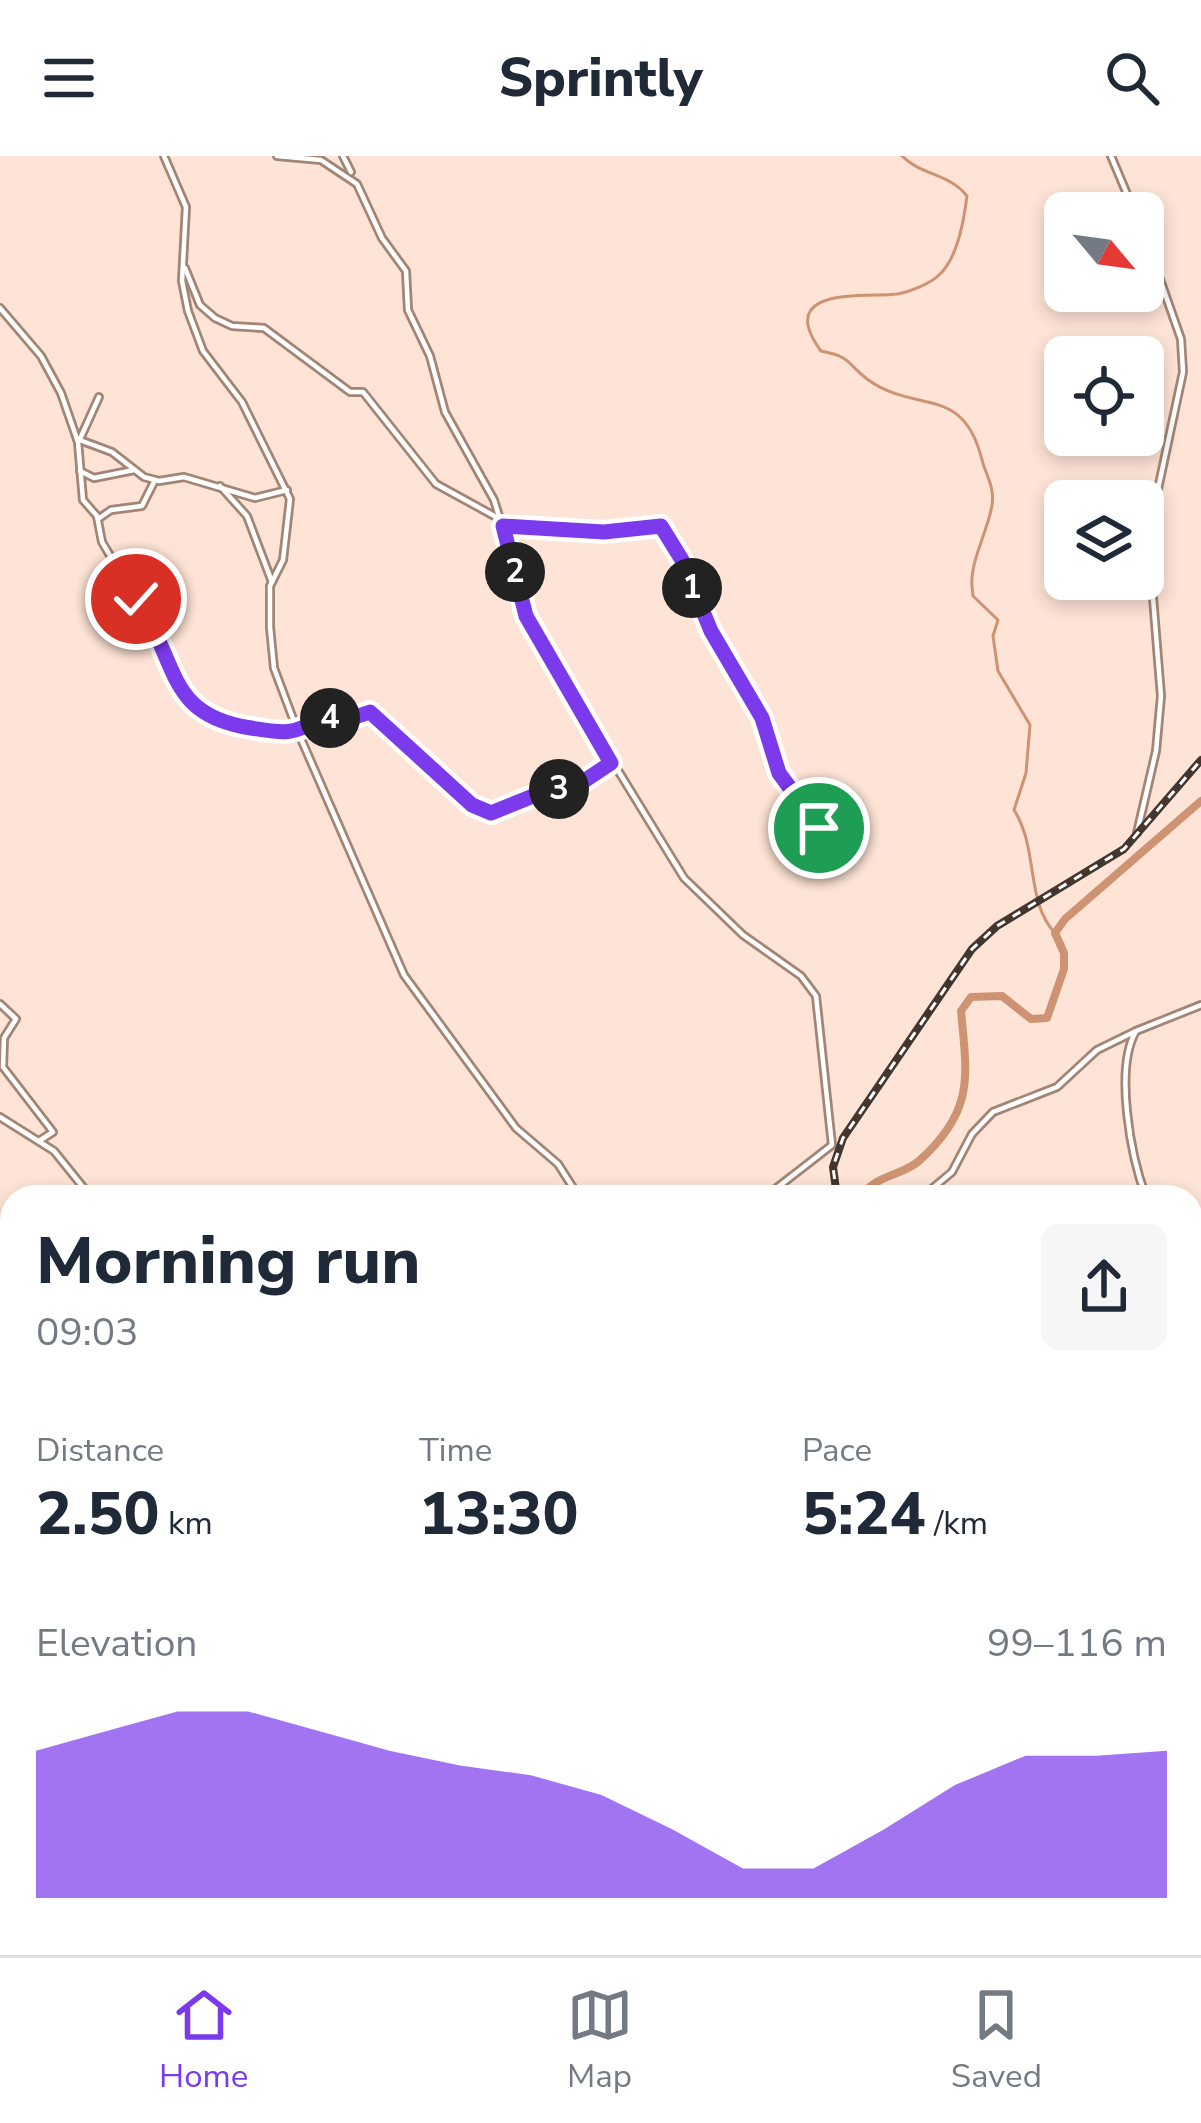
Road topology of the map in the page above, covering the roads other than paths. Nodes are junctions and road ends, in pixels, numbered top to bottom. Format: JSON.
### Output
{"nodes":[{"id":1,"x":164,"y":156,"type":"edge"},
{"id":2,"x":278,"y":156,"type":"edge"},
{"id":3,"x":343,"y":156,"type":"edge"},
{"id":4,"x":1115,"y":158,"type":"edge"},
{"id":5,"x":353,"y":177,"type":"junction"},
{"id":6,"x":1127,"y":192,"type":"edge"},
{"id":7,"x":183,"y":262,"type":"junction"},
{"id":8,"x":1164,"y":291,"type":"edge"},
{"id":9,"x":0,"y":308,"type":"edge"},
{"id":10,"x":99,"y":397,"type":"dead end"},
{"id":11,"x":78,"y":439,"type":"junction"},
{"id":12,"x":136,"y":469,"type":"junction"},
{"id":13,"x":80,"y":471,"type":"junction"},
{"id":14,"x":155,"y":479,"type":"junction"},
{"id":15,"x":220,"y":486,"type":"junction"},
{"id":16,"x":287,"y":490,"type":"junction"},
{"id":17,"x":98,"y":519,"type":"junction"},
{"id":18,"x":501,"y":522,"type":"junction"},
{"id":19,"x":267,"y":562,"type":"junction"},
{"id":20,"x":280,"y":566,"type":"junction"},
{"id":21,"x":272,"y":582,"type":"junction"},
{"id":22,"x":298,"y":732,"type":"junction"},
{"id":23,"x":611,"y":763,"type":"junction"},
{"id":24,"x":1137,"y":833,"type":"dead end"},
{"id":25,"x":834,"y":850,"type":"dead end"},
{"id":26,"x":0,"y":1004,"type":"edge"},
{"id":27,"x":1201,"y":1005,"type":"edge"},
{"id":28,"x":1136,"y":1031,"type":"junction"},
{"id":29,"x":2,"y":1048,"type":"edge"},
{"id":30,"x":0,"y":1117,"type":"edge"},
{"id":31,"x":39,"y":1141,"type":"junction"},
{"id":32,"x":84,"y":1185,"type":"edge"},
{"id":33,"x":572,"y":1185,"type":"edge"},
{"id":34,"x":780,"y":1185,"type":"edge"},
{"id":35,"x":936,"y":1185,"type":"edge"},
{"id":36,"x":1143,"y":1185,"type":"edge"}],
"edges":[{"from":1,"to":7,"type":"street"},
{"from":2,"to":5,"type":"street"},
{"from":3,"to":5,"type":"street"},
{"from":4,"to":6,"type":"street"},
{"from":5,"to":18,"type":"street"},
{"from":7,"to":16,"type":"street"},
{"from":7,"to":18,"type":"street"},
{"from":8,"to":24,"type":"street"},
{"from":9,"to":11,"type":"street"},
{"from":10,"to":11,"type":"street"},
{"from":11,"to":12,"type":"street"},
{"from":11,"to":13,"type":"street"},
{"from":12,"to":13,"type":"street"},
{"from":12,"to":14,"type":"street"},
{"from":13,"to":17,"type":"street"},
{"from":14,"to":15,"type":"street"},
{"from":14,"to":17,"type":"street"},
{"from":15,"to":16,"type":"street"},
{"from":15,"to":19,"type":"street"},
{"from":16,"to":20,"type":"street"},
{"from":17,"to":22,"type":"street"},
{"from":18,"to":23,"type":"street"},
{"from":18,"to":25,"type":"street"},
{"from":19,"to":20,"type":"street"},
{"from":19,"to":21,"type":"street"},
{"from":20,"to":21,"type":"street"},
{"from":21,"to":22,"type":"street"},
{"from":22,"to":23,"type":"street"},
{"from":22,"to":33,"type":"street"},
{"from":23,"to":34,"type":"street"},
{"from":26,"to":29,"type":"street"},
{"from":27,"to":28,"type":"street"},
{"from":28,"to":35,"type":"street"},
{"from":28,"to":36,"type":"street"},
{"from":29,"to":31,"type":"street"},
{"from":30,"to":31,"type":"street"},
{"from":31,"to":32,"type":"street"}]}
